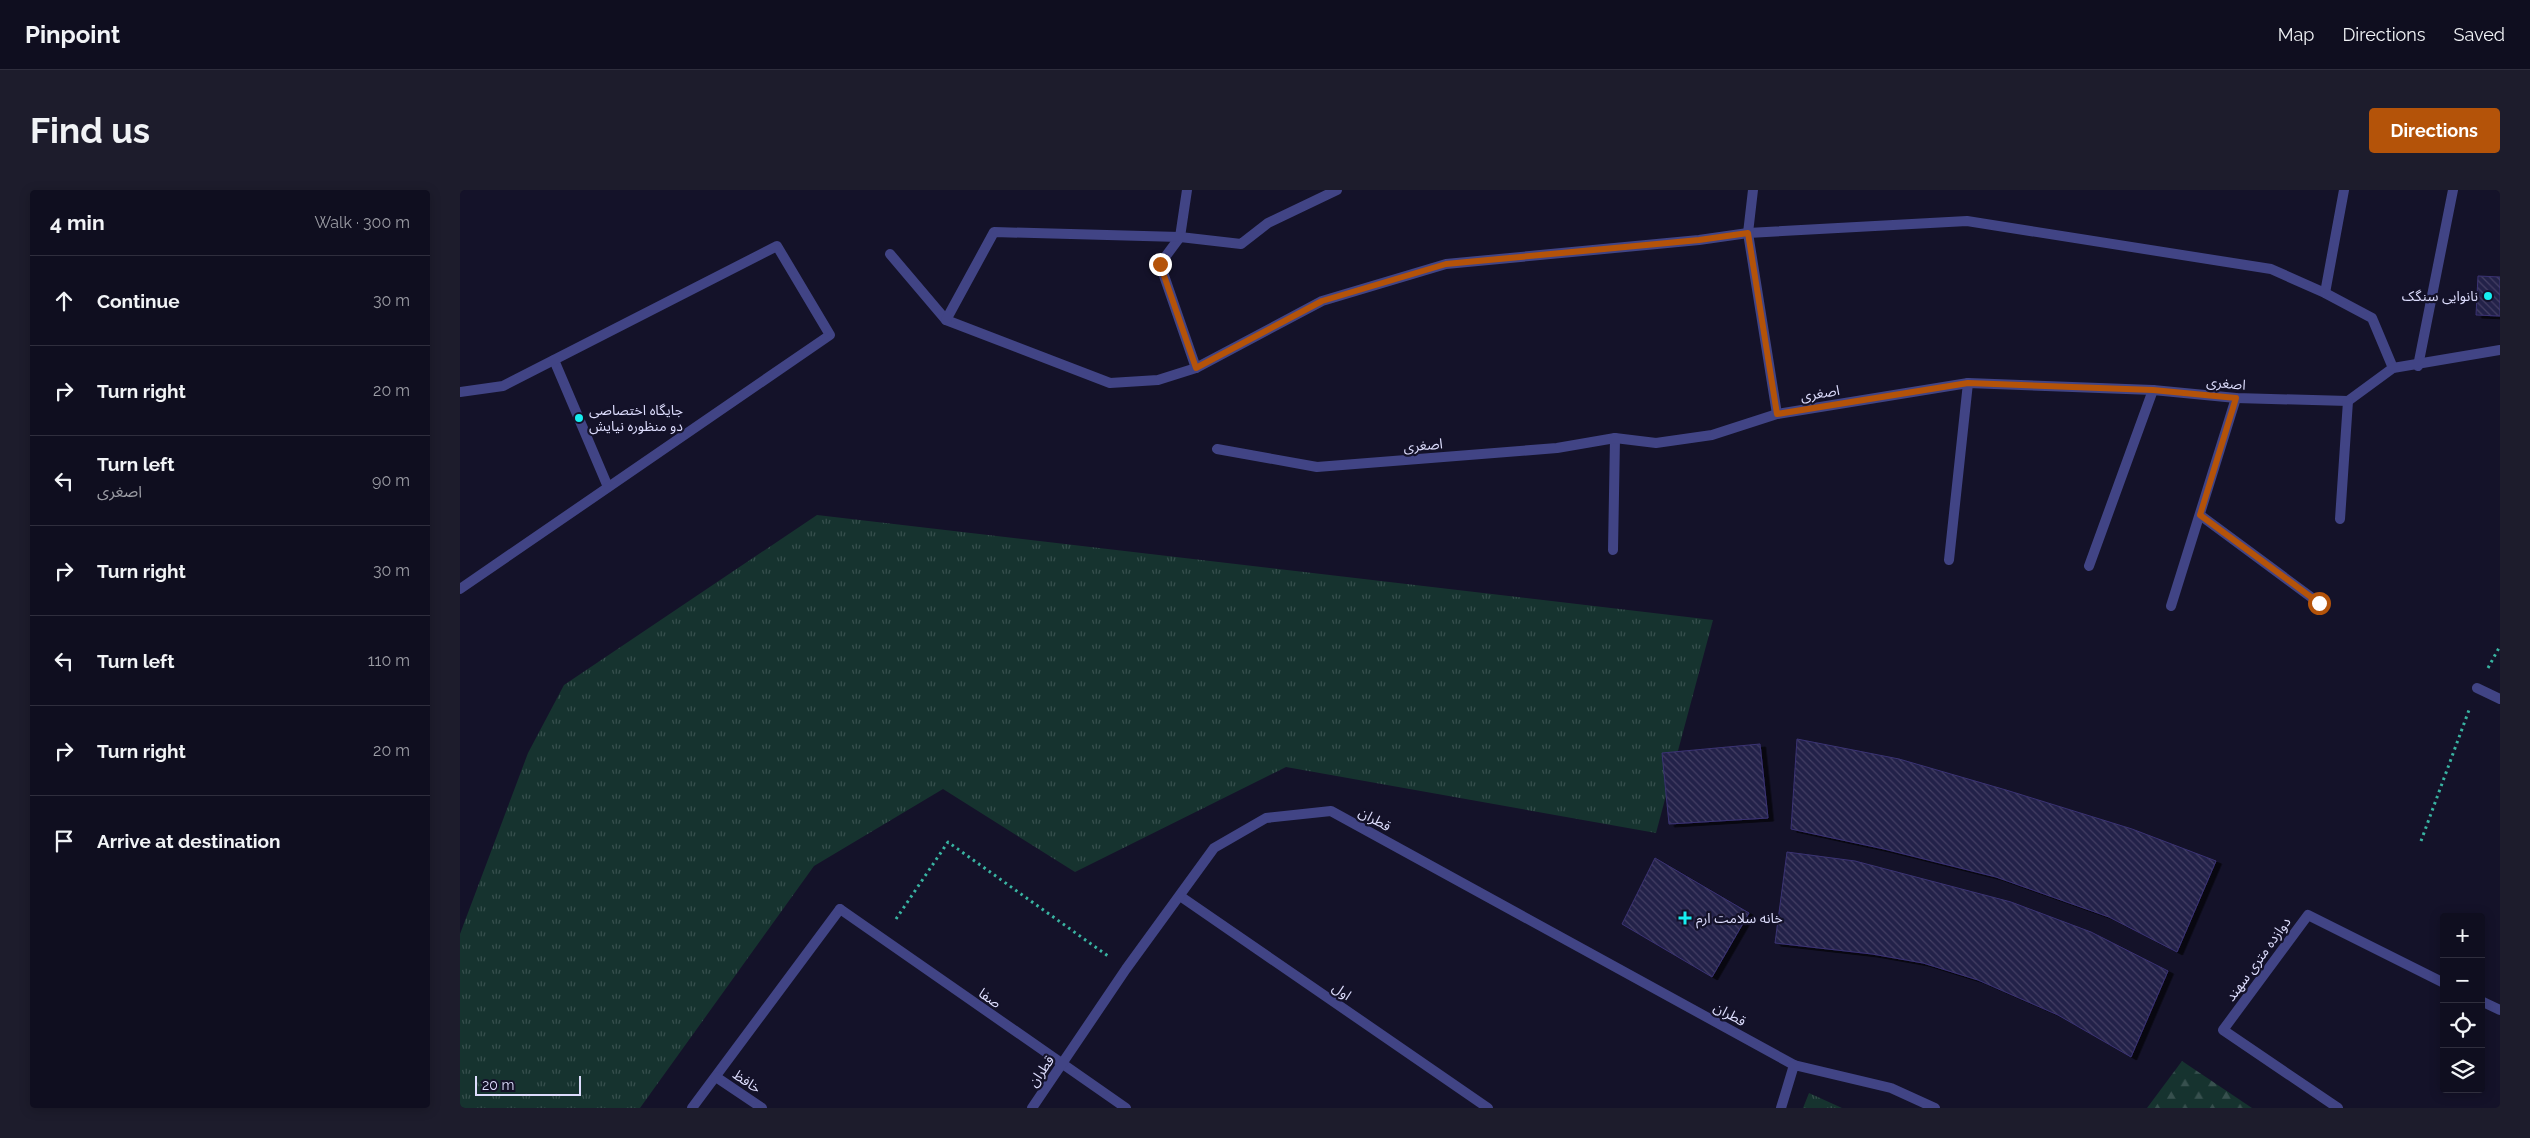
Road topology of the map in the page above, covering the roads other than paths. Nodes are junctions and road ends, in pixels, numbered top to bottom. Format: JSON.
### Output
{"nodes":[{"id":1,"x":1187,"y":190,"type":"edge"},
{"id":2,"x":1336,"y":190,"type":"edge"},
{"id":3,"x":1753,"y":190,"type":"edge"},
{"id":4,"x":2344,"y":190,"type":"edge"},
{"id":5,"x":2453,"y":190,"type":"edge"},
{"id":6,"x":1748,"y":233,"type":"junction"},
{"id":7,"x":1180,"y":237,"type":"junction"},
{"id":8,"x":890,"y":254,"type":"dead end"},
{"id":9,"x":2325,"y":292,"type":"junction"},
{"id":10,"x":946,"y":320,"type":"junction"},
{"id":11,"x":2500,"y":350,"type":"edge"},
{"id":12,"x":554,"y":360,"type":"junction"},
{"id":13,"x":2418,"y":366,"type":"junction"},
{"id":14,"x":1196,"y":368,"type":"junction"},
{"id":15,"x":2393,"y":368,"type":"junction"},
{"id":16,"x":1968,"y":383,"type":"junction"},
{"id":17,"x":2153,"y":390,"type":"junction"},
{"id":18,"x":460,"y":392,"type":"edge"},
{"id":19,"x":2236,"y":398,"type":"junction"},
{"id":20,"x":2348,"y":401,"type":"junction"},
{"id":21,"x":1777,"y":414,"type":"junction"},
{"id":22,"x":1614,"y":438,"type":"junction"},
{"id":23,"x":1217,"y":449,"type":"dead end"},
{"id":24,"x":608,"y":487,"type":"junction"},
{"id":25,"x":2200,"y":515,"type":"junction"},
{"id":26,"x":2340,"y":519,"type":"dead end"},
{"id":27,"x":1613,"y":550,"type":"dead end"},
{"id":28,"x":1949,"y":560,"type":"dead end"},
{"id":29,"x":2089,"y":566,"type":"dead end"},
{"id":30,"x":460,"y":589,"type":"edge"},
{"id":31,"x":2319,"y":603,"type":"dead end"},
{"id":32,"x":2172,"y":606,"type":"dead end"},
{"id":33,"x":2477,"y":688,"type":"road end"},
{"id":34,"x":2500,"y":699,"type":"edge"},
{"id":35,"x":1180,"y":896,"type":"junction"},
{"id":36,"x":2440,"y":981,"type":"edge"},
{"id":37,"x":2485,"y":1003,"type":"edge"},
{"id":38,"x":2500,"y":1010,"type":"edge"},
{"id":39,"x":1062,"y":1065,"type":"junction"},
{"id":40,"x":1794,"y":1065,"type":"junction"},
{"id":41,"x":716,"y":1076,"type":"junction"},
{"id":42,"x":692,"y":1108,"type":"edge"},
{"id":43,"x":762,"y":1108,"type":"edge"},
{"id":44,"x":1032,"y":1108,"type":"edge"},
{"id":45,"x":1126,"y":1108,"type":"edge"},
{"id":46,"x":1488,"y":1108,"type":"edge"},
{"id":47,"x":1781,"y":1108,"type":"edge"},
{"id":48,"x":1935,"y":1108,"type":"edge"},
{"id":49,"x":2338,"y":1108,"type":"edge"}],
"edges":[{"from":1,"to":7,"type":"street"},
{"from":2,"to":7,"type":"street"},
{"from":3,"to":6,"type":"street"},
{"from":4,"to":9,"type":"street"},
{"from":5,"to":13,"type":"street"},
{"from":6,"to":9,"type":"street"},
{"from":6,"to":14,"type":"street"},
{"from":6,"to":21,"type":"street"},
{"from":7,"to":10,"type":"street"},
{"from":7,"to":14,"type":"street"},
{"from":8,"to":10,"type":"street"},
{"from":9,"to":15,"type":"street"},
{"from":10,"to":14,"type":"street"},
{"from":11,"to":13,"type":"street"},
{"from":12,"to":18,"type":"street"},
{"from":12,"to":24,"type":"street"},
{"from":12,"to":24,"type":"street"},
{"from":13,"to":15,"type":"street"},
{"from":15,"to":20,"type":"street"},
{"from":16,"to":17,"type":"street","name":"اصغری"},
{"from":16,"to":21,"type":"street","name":"اصغری"},
{"from":16,"to":28,"type":"street"},
{"from":17,"to":19,"type":"street","name":"اصغری"},
{"from":17,"to":29,"type":"street"},
{"from":19,"to":20,"type":"street","name":"اصغری"},
{"from":19,"to":25,"type":"street"},
{"from":20,"to":26,"type":"street"},
{"from":21,"to":22,"type":"street","name":"اصغری"},
{"from":22,"to":23,"type":"street","name":"اصغری"},
{"from":22,"to":27,"type":"street"},
{"from":24,"to":30,"type":"street"},
{"from":25,"to":31,"type":"street"},
{"from":25,"to":32,"type":"street"},
{"from":33,"to":34,"type":"street"},
{"from":35,"to":39,"type":"street","name":"قطران"},
{"from":35,"to":40,"type":"street","name":"قطران"},
{"from":35,"to":46,"type":"street","name":"اول"},
{"from":36,"to":49,"type":"street","name":"دوازده متری سهند"},
{"from":37,"to":38,"type":"street"},
{"from":39,"to":41,"type":"street","name":"صفا"},
{"from":39,"to":44,"type":"street","name":"قطران"},
{"from":39,"to":45,"type":"street","name":"صفا"},
{"from":40,"to":47,"type":"street"},
{"from":40,"to":48,"type":"street","name":"قطران"},
{"from":41,"to":42,"type":"street"},
{"from":41,"to":43,"type":"street","name":"خافظ"}]}
